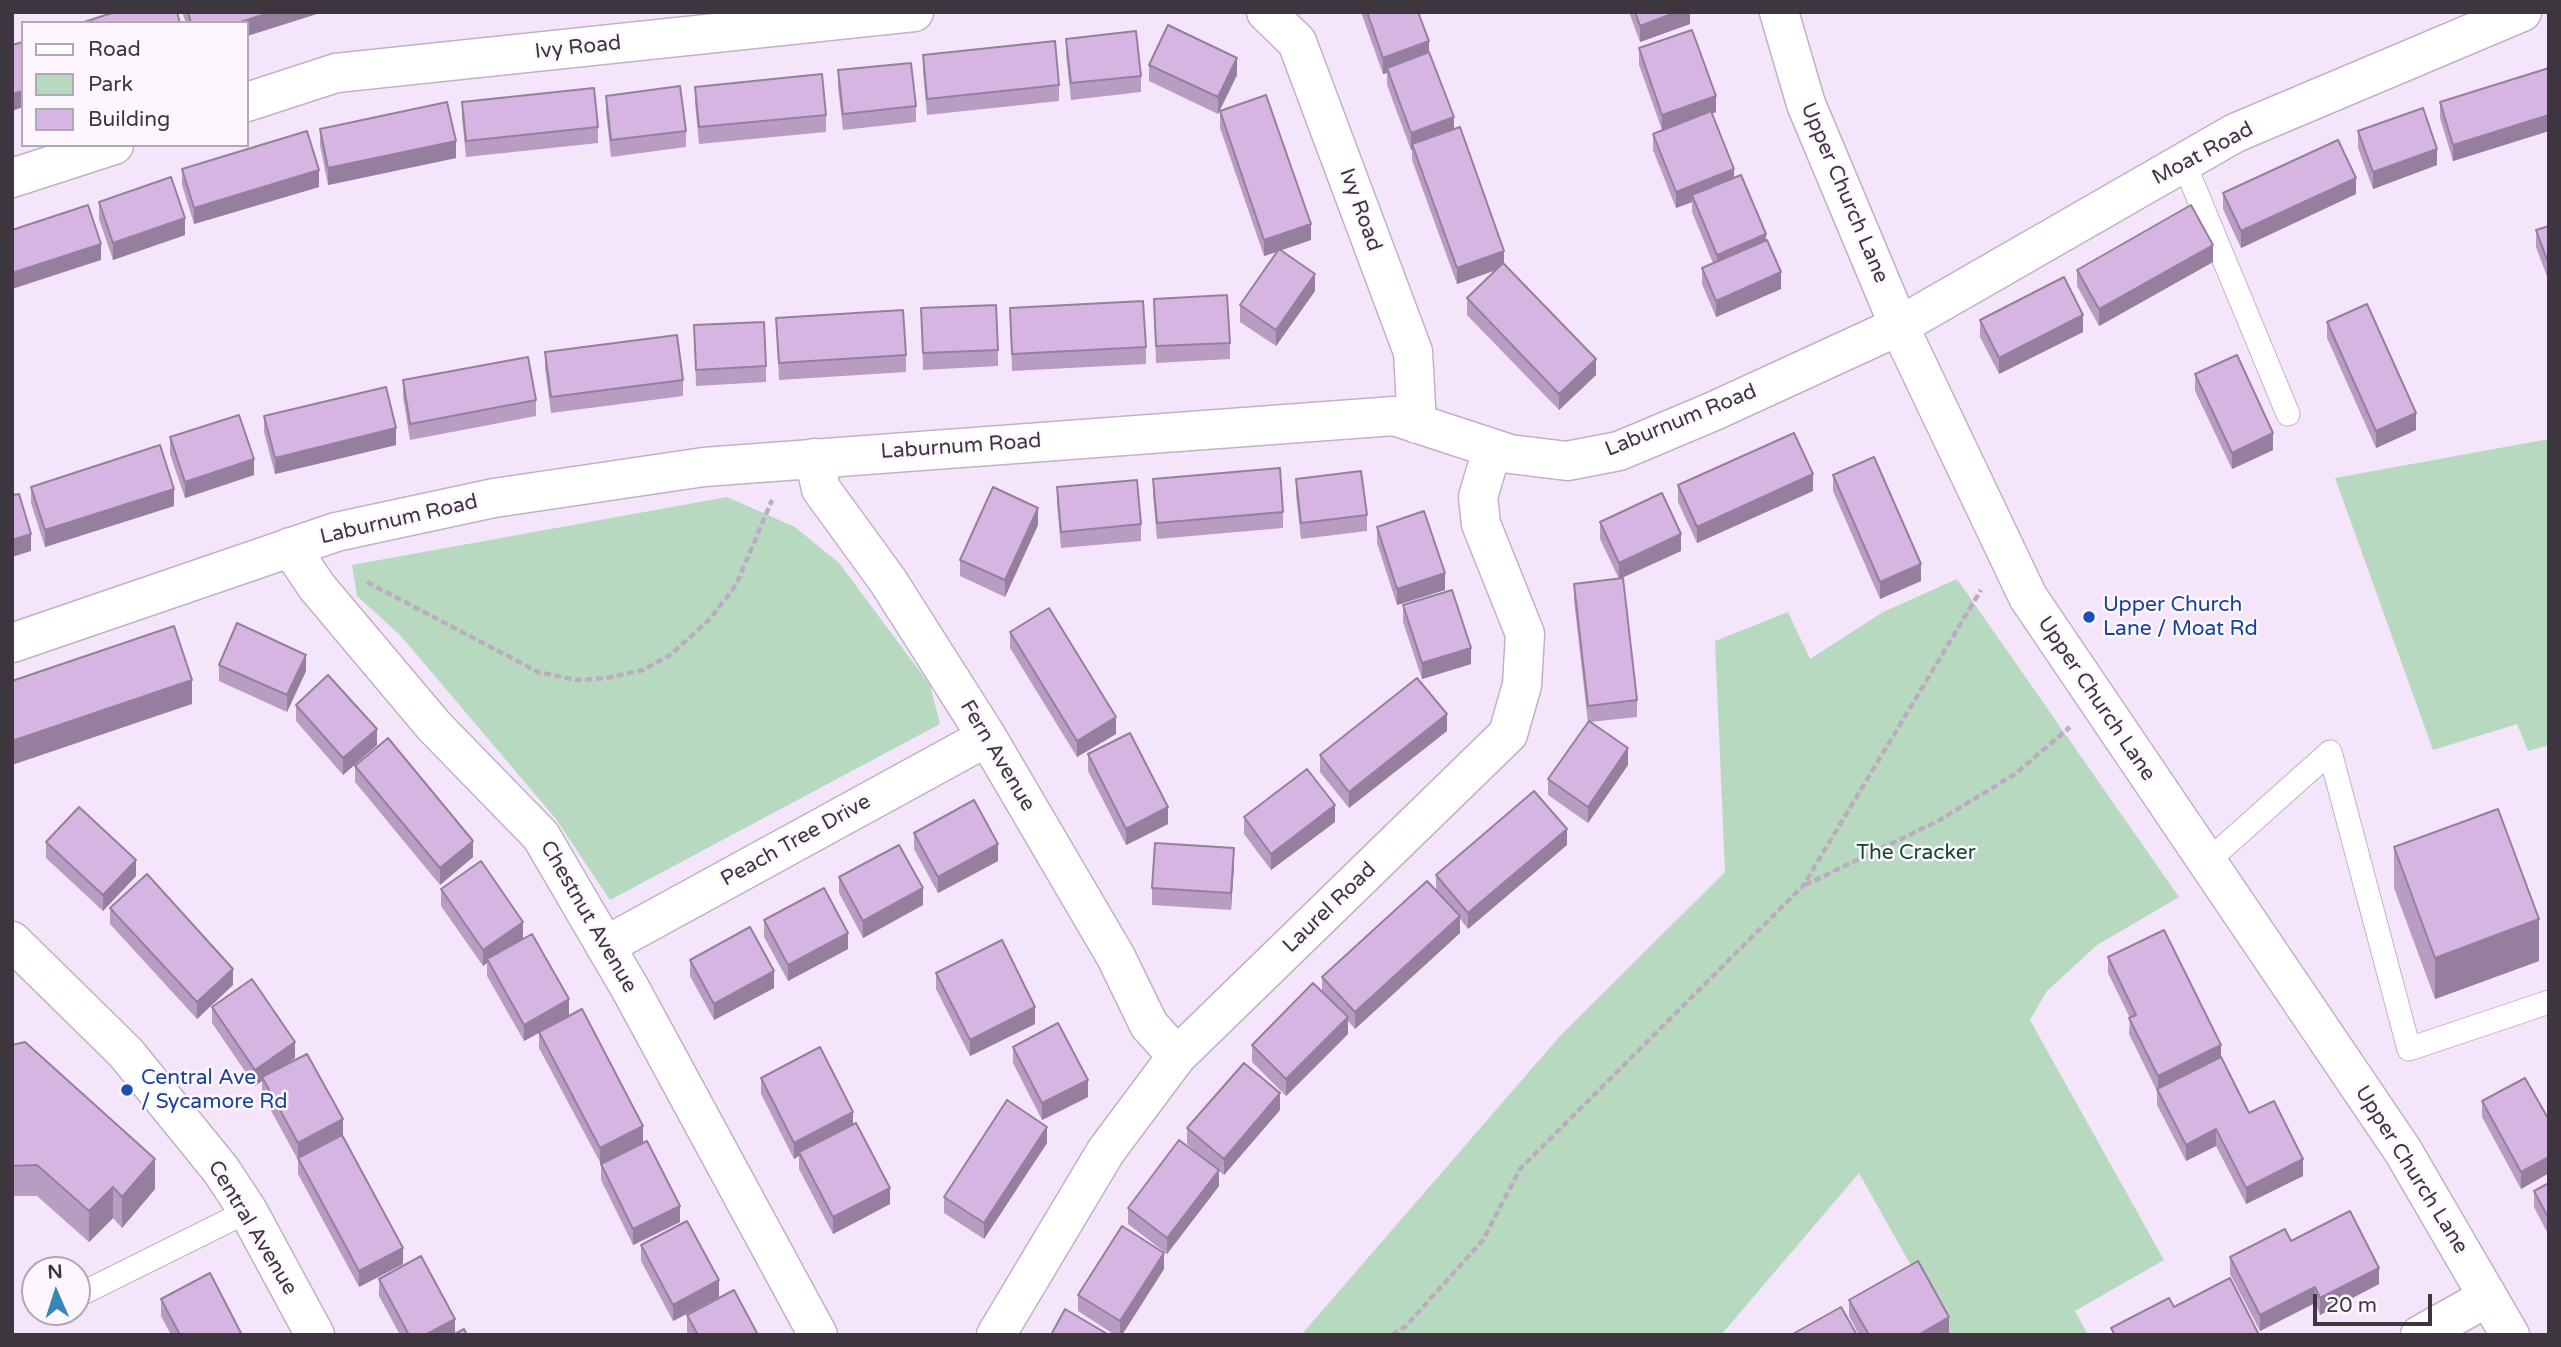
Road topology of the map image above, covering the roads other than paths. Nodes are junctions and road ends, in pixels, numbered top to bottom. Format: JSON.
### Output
{"nodes":[{"id":1,"x":914,"y":12,"type":"edge"},
{"id":2,"x":1266,"y":12,"type":"edge"},
{"id":3,"x":1779,"y":12,"type":"edge"},
{"id":4,"x":2522,"y":12,"type":"edge"},
{"id":5,"x":248,"y":102,"type":"edge"},
{"id":6,"x":108,"y":147,"type":"edge"},
{"id":7,"x":2184,"y":163,"type":"junction"},
{"id":8,"x":12,"y":178,"type":"edge"},
{"id":9,"x":1899,"y":326,"type":"junction"},
{"id":10,"x":2288,"y":414,"type":"dead end"},
{"id":11,"x":1417,"y":424,"type":"junction"},
{"id":12,"x":1492,"y":450,"type":"junction"},
{"id":13,"x":818,"y":473,"type":"junction"},
{"id":14,"x":290,"y":547,"type":"junction"},
{"id":15,"x":12,"y":643,"type":"edge"},
{"id":16,"x":987,"y":737,"type":"junction"},
{"id":17,"x":2208,"y":861,"type":"junction"},
{"id":18,"x":14,"y":945,"type":"edge"},
{"id":19,"x":605,"y":946,"type":"junction"},
{"id":20,"x":2549,"y":1002,"type":"edge"},
{"id":21,"x":1177,"y":1056,"type":"junction"},
{"id":22,"x":248,"y":1211,"type":"junction"},
{"id":23,"x":91,"y":1289,"type":"edge"},
{"id":24,"x":2488,"y":1297,"type":"junction"},
{"id":25,"x":315,"y":1335,"type":"edge"},
{"id":26,"x":817,"y":1335,"type":"edge"},
{"id":27,"x":996,"y":1335,"type":"edge"},
{"id":28,"x":2420,"y":1335,"type":"edge"},
{"id":29,"x":2510,"y":1335,"type":"edge"}],
"edges":[{"from":1,"to":5,"type":"street","name":"Ivy Road"},
{"from":2,"to":11,"type":"street","name":"Ivy Road"},
{"from":3,"to":9,"type":"street","name":"Upper Church Lane"},
{"from":4,"to":7,"type":"street","name":"Moat Road"},
{"from":6,"to":8,"type":"street"},
{"from":7,"to":9,"type":"street","name":"Moat Road"},
{"from":7,"to":10,"type":"lane"},
{"from":9,"to":12,"type":"street","name":"Laburnum Road"},
{"from":9,"to":17,"type":"street","name":"Upper Church Lane"},
{"from":11,"to":12,"type":"street","name":"Laburnum Road"},
{"from":11,"to":13,"type":"street","name":"Laburnum Road"},
{"from":12,"to":21,"type":"street","name":"Laurel Road"},
{"from":13,"to":14,"type":"street","name":"Laburnum Road"},
{"from":13,"to":16,"type":"street","name":"Fern Avenue"},
{"from":14,"to":15,"type":"street","name":"Laburnum Road"},
{"from":14,"to":19,"type":"street","name":"Chestnut Avenue"},
{"from":16,"to":19,"type":"street","name":"Peach Tree Drive"},
{"from":16,"to":21,"type":"street","name":"Fern Avenue"},
{"from":17,"to":20,"type":"lane"},
{"from":17,"to":24,"type":"street","name":"Upper Church Lane"},
{"from":18,"to":22,"type":"street","name":"Central Avenue"},
{"from":19,"to":26,"type":"street","name":"Chestnut Avenue"},
{"from":21,"to":27,"type":"street","name":"Laurel Road"},
{"from":22,"to":23,"type":"lane"},
{"from":22,"to":25,"type":"street","name":"Central Avenue"},
{"from":24,"to":28,"type":"street"},
{"from":24,"to":29,"type":"street","name":"Upper Church Lane"}]}
